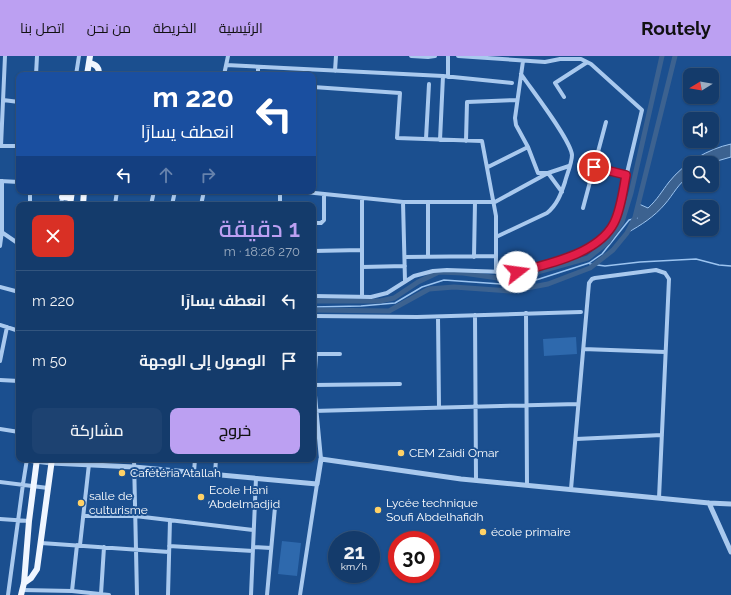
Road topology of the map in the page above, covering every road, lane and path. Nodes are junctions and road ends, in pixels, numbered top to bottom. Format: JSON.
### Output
{"nodes":[{"id":1,"x":5,"y":56,"type":"edge"},
{"id":2,"x":37,"y":56,"type":"edge"},
{"id":3,"x":79,"y":56,"type":"edge"},
{"id":4,"x":90,"y":56,"type":"edge"},
{"id":5,"x":228,"y":56,"type":"edge"},
{"id":6,"x":336,"y":56,"type":"edge"},
{"id":7,"x":411,"y":56,"type":"edge"},
{"id":8,"x":434,"y":56,"type":"edge"},
{"id":9,"x":448,"y":56,"type":"edge"},
{"id":10,"x":458,"y":56,"type":"edge"},
{"id":11,"x":560,"y":58,"type":"edge"},
{"id":12,"x":523,"y":61,"type":"junction"},
{"id":13,"x":89,"y":63,"type":"junction"},
{"id":14,"x":586,"y":63,"type":"junction"},
{"id":15,"x":226,"y":65,"type":"junction"},
{"id":16,"x":258,"y":67,"type":"junction"},
{"id":17,"x":304,"y":69,"type":"junction"},
{"id":18,"x":335,"y":71,"type":"junction"},
{"id":19,"x":36,"y":72,"type":"edge"},
{"id":20,"x":76,"y":72,"type":"edge"},
{"id":21,"x":88,"y":72,"type":"edge"},
{"id":22,"x":99,"y":72,"type":"edge"},
{"id":23,"x":225,"y":72,"type":"edge"},
{"id":24,"x":258,"y":72,"type":"edge"},
{"id":25,"x":304,"y":72,"type":"edge"},
{"id":26,"x":521,"y":74,"type":"junction"},
{"id":27,"x":443,"y":76,"type":"junction"},
{"id":28,"x":448,"y":77,"type":"junction"},
{"id":29,"x":512,"y":83,"type":"dead end"},
{"id":30,"x":429,"y":84,"type":"dead end"},
{"id":31,"x":316,"y":87,"type":"edge"},
{"id":32,"x":564,"y":97,"type":"dead end"},
{"id":33,"x":3,"y":100,"type":"junction"},
{"id":34,"x":518,"y":100,"type":"junction"},
{"id":35,"x":16,"y":102,"type":"edge"},
{"id":36,"x":606,"y":122,"type":"dead end"},
{"id":37,"x":426,"y":139,"type":"junction"},
{"id":38,"x":440,"y":140,"type":"junction"},
{"id":39,"x":466,"y":141,"type":"junction"},
{"id":40,"x":0,"y":146,"type":"edge"},
{"id":41,"x":16,"y":146,"type":"edge"},
{"id":42,"x":528,"y":147,"type":"junction"},
{"id":43,"x":569,"y":166,"type":"junction"},
{"id":44,"x":488,"y":167,"type":"junction"},
{"id":45,"x":594,"y":167,"type":"junction"},
{"id":46,"x":548,"y":173,"type":"junction"},
{"id":47,"x":626,"y":175,"type":"junction"},
{"id":48,"x":1,"y":181,"type":"edge"},
{"id":49,"x":16,"y":182,"type":"edge"},
{"id":50,"x":562,"y":192,"type":"junction"},
{"id":51,"x":316,"y":193,"type":"edge"},
{"id":52,"x":63,"y":194,"type":"edge"},
{"id":53,"x":324,"y":194,"type":"junction"},
{"id":54,"x":362,"y":198,"type":"junction"},
{"id":55,"x":71,"y":202,"type":"edge"},
{"id":56,"x":403,"y":202,"type":"junction"},
{"id":57,"x":428,"y":202,"type":"junction"},
{"id":58,"x":475,"y":202,"type":"junction"},
{"id":59,"x":495,"y":202,"type":"junction"},
{"id":60,"x":583,"y":208,"type":"dead end"},
{"id":61,"x":316,"y":223,"type":"edge"},
{"id":62,"x":1,"y":231,"type":"edge"},
{"id":63,"x":496,"y":237,"type":"junction"},
{"id":64,"x":16,"y":242,"type":"edge"},
{"id":65,"x":0,"y":246,"type":"edge"},
{"id":66,"x":362,"y":250,"type":"junction"},
{"id":67,"x":316,"y":251,"type":"edge"},
{"id":68,"x":496,"y":256,"type":"junction"},
{"id":69,"x":404,"y":257,"type":"junction"},
{"id":70,"x":428,"y":257,"type":"junction"},
{"id":71,"x":474,"y":257,"type":"junction"},
{"id":72,"x":405,"y":266,"type":"junction"},
{"id":73,"x":362,"y":267,"type":"junction"},
{"id":74,"x":496,"y":272,"type":"junction"},
{"id":75,"x":405,"y":281,"type":"junction"},
{"id":76,"x":0,"y":287,"type":"edge"},
{"id":77,"x":16,"y":291,"type":"edge"},
{"id":78,"x":316,"y":296,"type":"edge"},
{"id":79,"x":362,"y":298,"type":"junction"},
{"id":80,"x":580,"y":312,"type":"dead end"},
{"id":81,"x":526,"y":314,"type":"junction"},
{"id":82,"x":475,"y":315,"type":"junction"},
{"id":83,"x":316,"y":316,"type":"edge"},
{"id":84,"x":438,"y":317,"type":"junction"},
{"id":85,"x":0,"y":326,"type":"edge"},
{"id":86,"x":6,"y":327,"type":"junction"},
{"id":87,"x":16,"y":330,"type":"edge"},
{"id":88,"x":583,"y":349,"type":"junction"},
{"id":89,"x":665,"y":352,"type":"junction"},
{"id":90,"x":316,"y":354,"type":"edge"},
{"id":91,"x":340,"y":354,"type":"dead end"},
{"id":92,"x":0,"y":361,"type":"edge"},
{"id":93,"x":0,"y":380,"type":"edge"},
{"id":94,"x":16,"y":381,"type":"edge"},
{"id":95,"x":400,"y":384,"type":"dead end"},
{"id":96,"x":316,"y":385,"type":"edge"},
{"id":97,"x":578,"y":404,"type":"junction"},
{"id":98,"x":527,"y":405,"type":"junction"},
{"id":99,"x":476,"y":406,"type":"junction"},
{"id":100,"x":439,"y":407,"type":"junction"},
{"id":101,"x":316,"y":411,"type":"edge"},
{"id":102,"x":316,"y":427,"type":"edge"},
{"id":103,"x":0,"y":429,"type":"edge"},
{"id":104,"x":16,"y":432,"type":"edge"},
{"id":105,"x":662,"y":435,"type":"junction"},
{"id":106,"x":576,"y":439,"type":"junction"},
{"id":107,"x":320,"y":459,"type":"junction"},
{"id":108,"x":27,"y":462,"type":"edge"},
{"id":109,"x":37,"y":462,"type":"edge"},
{"id":110,"x":51,"y":462,"type":"edge"},
{"id":111,"x":86,"y":462,"type":"edge"},
{"id":112,"x":134,"y":462,"type":"edge"},
{"id":113,"x":195,"y":462,"type":"edge"},
{"id":114,"x":216,"y":462,"type":"edge"},
{"id":115,"x":134,"y":467,"type":"junction"},
{"id":116,"x":194,"y":472,"type":"junction"},
{"id":117,"x":215,"y":474,"type":"junction"},
{"id":118,"x":256,"y":478,"type":"junction"},
{"id":119,"x":476,"y":480,"type":"junction"},
{"id":120,"x":0,"y":482,"type":"edge"},
{"id":121,"x":23,"y":484,"type":"junction"},
{"id":122,"x":317,"y":484,"type":"junction"},
{"id":123,"x":527,"y":485,"type":"junction"},
{"id":124,"x":34,"y":486,"type":"junction"},
{"id":125,"x":48,"y":488,"type":"junction"},
{"id":126,"x":570,"y":489,"type":"junction"},
{"id":127,"x":658,"y":498,"type":"junction"},
{"id":128,"x":210,"y":503,"type":"dead end"},
{"id":129,"x":709,"y":503,"type":"junction"},
{"id":130,"x":731,"y":504,"type":"edge"},
{"id":131,"x":255,"y":506,"type":"junction"},
{"id":132,"x":83,"y":516,"type":"junction"},
{"id":133,"x":135,"y":516,"type":"junction"},
{"id":134,"x":0,"y":519,"type":"edge"},
{"id":135,"x":18,"y":520,"type":"junction"},
{"id":136,"x":170,"y":520,"type":"junction"},
{"id":137,"x":29,"y":521,"type":"junction"},
{"id":138,"x":254,"y":530,"type":"junction"},
{"id":139,"x":41,"y":544,"type":"junction"},
{"id":140,"x":27,"y":545,"type":"junction"},
{"id":141,"x":79,"y":545,"type":"junction"},
{"id":142,"x":169,"y":546,"type":"junction"},
{"id":143,"x":104,"y":547,"type":"junction"},
{"id":144,"x":271,"y":548,"type":"junction"},
{"id":145,"x":136,"y":549,"type":"junction"},
{"id":146,"x":253,"y":549,"type":"junction"},
{"id":147,"x":169,"y":552,"type":"junction"},
{"id":148,"x":731,"y":552,"type":"edge"},
{"id":149,"x":24,"y":583,"type":"junction"},
{"id":150,"x":72,"y":591,"type":"junction"},
{"id":151,"x":21,"y":592,"type":"edge"},
{"id":152,"x":101,"y":594,"type":"edge"},
{"id":153,"x":8,"y":595,"type":"edge"},
{"id":154,"x":109,"y":595,"type":"edge"},
{"id":155,"x":137,"y":595,"type":"edge"},
{"id":156,"x":168,"y":595,"type":"edge"},
{"id":157,"x":251,"y":595,"type":"edge"},
{"id":158,"x":267,"y":595,"type":"edge"},
{"id":159,"x":300,"y":595,"type":"edge"}],
"edges":[{"from":1,"to":33,"type":"street"},
{"from":2,"to":19,"type":"street"},
{"from":3,"to":20,"type":"street"},
{"from":4,"to":13,"type":"main road"},
{"from":5,"to":15,"type":"street"},
{"from":6,"to":18,"type":"street"},
{"from":7,"to":8,"type":"street"},
{"from":9,"to":28,"type":"street"},
{"from":10,"to":12,"type":"street"},
{"from":11,"to":12,"type":"street"},
{"from":11,"to":14,"type":"street"},
{"from":12,"to":26,"type":"street"},
{"from":13,"to":21,"type":"main road"},
{"from":13,"to":22,"type":"main road"},
{"from":14,"to":32,"type":"street"},
{"from":14,"to":47,"type":"street"},
{"from":15,"to":16,"type":"street"},
{"from":15,"to":23,"type":"street"},
{"from":16,"to":17,"type":"street"},
{"from":16,"to":24,"type":"street"},
{"from":17,"to":18,"type":"street"},
{"from":17,"to":25,"type":"street"},
{"from":18,"to":27,"type":"street"},
{"from":26,"to":34,"type":"street"},
{"from":26,"to":43,"type":"street"},
{"from":27,"to":28,"type":"street"},
{"from":27,"to":38,"type":"street"},
{"from":28,"to":29,"type":"street"},
{"from":30,"to":37,"type":"street"},
{"from":31,"to":37,"type":"street"},
{"from":33,"to":35,"type":"street"},
{"from":33,"to":40,"type":"street"},
{"from":34,"to":39,"type":"street"},
{"from":34,"to":42,"type":"street"},
{"from":36,"to":45,"type":"street"},
{"from":37,"to":38,"type":"street"},
{"from":38,"to":39,"type":"street"},
{"from":39,"to":44,"type":"street"},
{"from":40,"to":41,"type":"street"},
{"from":42,"to":44,"type":"street"},
{"from":42,"to":46,"type":"street"},
{"from":43,"to":46,"type":"street"},
{"from":43,"to":50,"type":"street"},
{"from":44,"to":59,"type":"street"},
{"from":45,"to":47,"type":"street"},
{"from":45,"to":60,"type":"street"},
{"from":46,"to":50,"type":"street"},
{"from":46,"to":59,"type":"street"},
{"from":47,"to":74,"type":"street"},
{"from":48,"to":49,"type":"street"},
{"from":48,"to":62,"type":"street"},
{"from":50,"to":63,"type":"street"},
{"from":51,"to":53,"type":"street"},
{"from":52,"to":55,"type":"main road"},
{"from":53,"to":54,"type":"street"},
{"from":53,"to":61,"type":"street"},
{"from":54,"to":56,"type":"street"},
{"from":54,"to":66,"type":"street"},
{"from":56,"to":57,"type":"street"},
{"from":56,"to":69,"type":"street"},
{"from":57,"to":58,"type":"street"},
{"from":57,"to":70,"type":"street"},
{"from":58,"to":59,"type":"street"},
{"from":58,"to":71,"type":"street"},
{"from":59,"to":63,"type":"street"},
{"from":62,"to":64,"type":"street"},
{"from":62,"to":65,"type":"street"},
{"from":63,"to":68,"type":"street"},
{"from":66,"to":67,"type":"street"},
{"from":66,"to":73,"type":"street"},
{"from":68,"to":71,"type":"street"},
{"from":68,"to":74,"type":"street"},
{"from":69,"to":70,"type":"street"},
{"from":69,"to":72,"type":"street"},
{"from":70,"to":71,"type":"street"},
{"from":72,"to":73,"type":"street"},
{"from":72,"to":75,"type":"street"},
{"from":73,"to":79,"type":"street"},
{"from":74,"to":75,"type":"street"},
{"from":75,"to":79,"type":"street"},
{"from":76,"to":77,"type":"street"},
{"from":78,"to":79,"type":"street"},
{"from":80,"to":81,"type":"street"},
{"from":81,"to":82,"type":"street"},
{"from":81,"to":98,"type":"street"},
{"from":82,"to":84,"type":"street"},
{"from":82,"to":99,"type":"street"},
{"from":83,"to":84,"type":"street"},
{"from":84,"to":100,"type":"street"},
{"from":85,"to":86,"type":"street"},
{"from":86,"to":87,"type":"street"},
{"from":86,"to":92,"type":"street"},
{"from":88,"to":89,"type":"street"},
{"from":88,"to":89,"type":"street"},
{"from":88,"to":97,"type":"street"},
{"from":89,"to":105,"type":"street"},
{"from":90,"to":91,"type":"street"},
{"from":93,"to":94,"type":"street"},
{"from":95,"to":96,"type":"street"},
{"from":97,"to":98,"type":"street"},
{"from":97,"to":106,"type":"street"},
{"from":98,"to":99,"type":"street"},
{"from":98,"to":123,"type":"street"},
{"from":99,"to":100,"type":"street"},
{"from":99,"to":119,"type":"street"},
{"from":100,"to":101,"type":"street"},
{"from":102,"to":107,"type":"street"},
{"from":103,"to":104,"type":"street"},
{"from":105,"to":106,"type":"street"},
{"from":105,"to":127,"type":"street"},
{"from":106,"to":126,"type":"street"},
{"from":107,"to":119,"type":"street"},
{"from":107,"to":122,"type":"street"},
{"from":108,"to":121,"type":"street"},
{"from":109,"to":124,"type":"main road"},
{"from":110,"to":125,"type":"main road"},
{"from":111,"to":115,"type":"street"},
{"from":111,"to":132,"type":"street"},
{"from":112,"to":115,"type":"street"},
{"from":113,"to":116,"type":"street"},
{"from":114,"to":117,"type":"street"},
{"from":115,"to":116,"type":"street"},
{"from":115,"to":133,"type":"street"},
{"from":116,"to":117,"type":"street"},
{"from":117,"to":118,"type":"street"},
{"from":118,"to":122,"type":"street"},
{"from":118,"to":131,"type":"street"},
{"from":119,"to":123,"type":"street"},
{"from":120,"to":121,"type":"street"},
{"from":121,"to":124,"type":"street"},
{"from":121,"to":135,"type":"street"},
{"from":122,"to":159,"type":"street"},
{"from":123,"to":126,"type":"street"},
{"from":124,"to":125,"type":"street"},
{"from":124,"to":137,"type":"main road"},
{"from":125,"to":139,"type":"main road"},
{"from":126,"to":127,"type":"street"},
{"from":127,"to":129,"type":"street"},
{"from":128,"to":131,"type":"street"},
{"from":129,"to":130,"type":"street"},
{"from":129,"to":148,"type":"street"},
{"from":131,"to":138,"type":"street"},
{"from":131,"to":144,"type":"street"},
{"from":132,"to":133,"type":"street"},
{"from":132,"to":141,"type":"street"},
{"from":133,"to":136,"type":"street"},
{"from":133,"to":145,"type":"street"},
{"from":134,"to":135,"type":"street"},
{"from":135,"to":137,"type":"street"},
{"from":135,"to":153,"type":"street"},
{"from":136,"to":138,"type":"street"},
{"from":136,"to":142,"type":"street"},
{"from":137,"to":140,"type":"main road"},
{"from":138,"to":146,"type":"street"},
{"from":139,"to":140,"type":"main road"},
{"from":139,"to":141,"type":"street"},
{"from":139,"to":149,"type":"main road"},
{"from":140,"to":149,"type":"main road"},
{"from":141,"to":143,"type":"street"},
{"from":141,"to":150,"type":"street"},
{"from":142,"to":146,"type":"street"},
{"from":142,"to":147,"type":"street"},
{"from":143,"to":145,"type":"street"},
{"from":143,"to":152,"type":"street"},
{"from":144,"to":146,"type":"street"},
{"from":144,"to":158,"type":"street"},
{"from":145,"to":147,"type":"street"},
{"from":145,"to":155,"type":"street"},
{"from":146,"to":157,"type":"street"},
{"from":147,"to":156,"type":"street"},
{"from":149,"to":151,"type":"main road"},
{"from":150,"to":151,"type":"street"},
{"from":150,"to":152,"type":"street"},
{"from":152,"to":154,"type":"street"}]}
